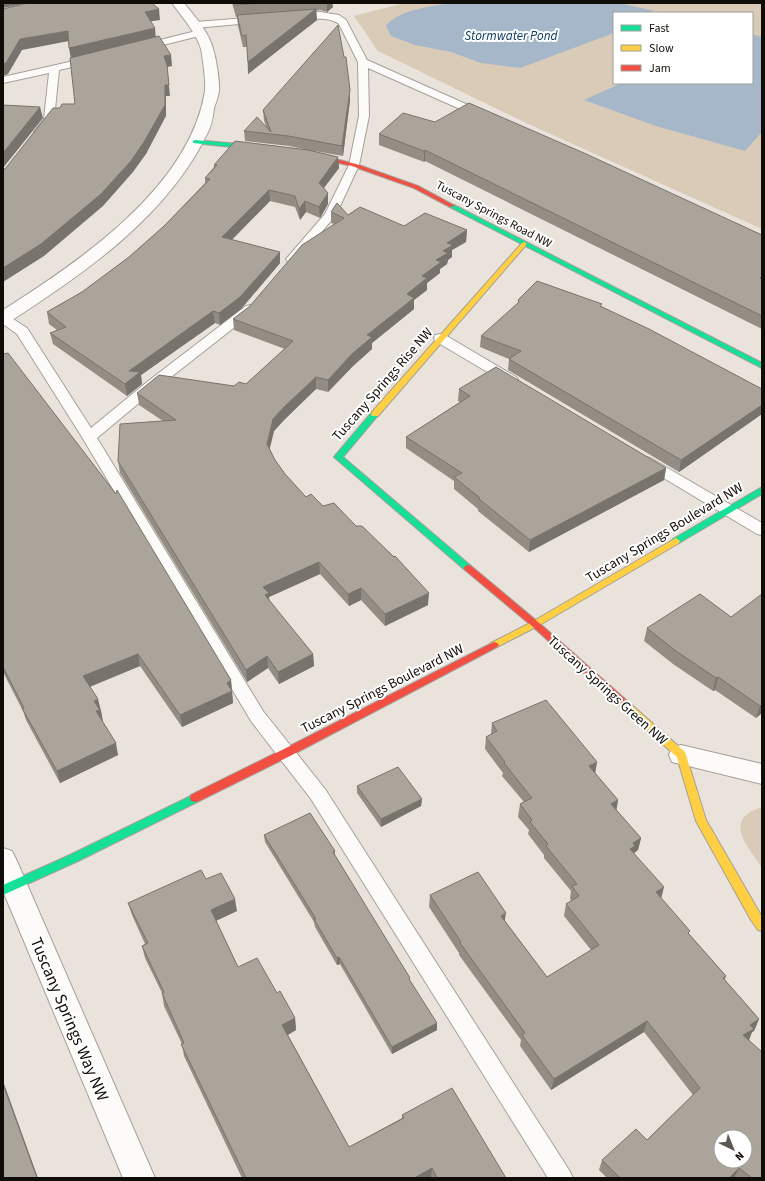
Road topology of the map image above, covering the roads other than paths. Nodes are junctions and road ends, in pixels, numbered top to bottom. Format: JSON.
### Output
{"nodes":[{"id":1,"x":178,"y":3,"type":"edge"},
{"id":2,"x":198,"y":29,"type":"junction"},
{"id":3,"x":130,"y":50,"type":"edge"},
{"id":4,"x":100,"y":58,"type":"edge"},
{"id":5,"x":363,"y":62,"type":"junction"},
{"id":6,"x":54,"y":69,"type":"junction"},
{"id":7,"x":3,"y":80,"type":"edge"},
{"id":8,"x":494,"y":120,"type":"edge"},
{"id":9,"x":31,"y":142,"type":"edge"},
{"id":10,"x":195,"y":142,"type":"junction"},
{"id":11,"x":269,"y":149,"type":"edge"},
{"id":12,"x":298,"y":153,"type":"edge"},
{"id":13,"x":354,"y":165,"type":"junction"},
{"id":14,"x":524,"y":244,"type":"junction"},
{"id":15,"x":285,"y":267,"type":"edge"},
{"id":16,"x":256,"y":302,"type":"edge"},
{"id":17,"x":3,"y":318,"type":"edge"},
{"id":18,"x":440,"y":338,"type":"junction"},
{"id":19,"x":762,"y":366,"type":"edge"},
{"id":20,"x":521,"y":386,"type":"edge"},
{"id":21,"x":89,"y":437,"type":"junction"},
{"id":22,"x":636,"y":455,"type":"edge"},
{"id":23,"x":762,"y":490,"type":"edge"},
{"id":24,"x":728,"y":510,"type":"junction"},
{"id":25,"x":762,"y":530,"type":"edge"},
{"id":26,"x":535,"y":624,"type":"junction"},
{"id":27,"x":286,"y":753,"type":"junction"},
{"id":28,"x":681,"y":755,"type":"junction"},
{"id":29,"x":762,"y":774,"type":"edge"},
{"id":30,"x":3,"y":859,"type":"edge"},
{"id":31,"x":8,"y":888,"type":"edge"},
{"id":32,"x":762,"y":926,"type":"edge"},
{"id":33,"x":139,"y":1178,"type":"edge"},
{"id":34,"x":561,"y":1178,"type":"edge"}],
"edges":[{"from":1,"to":2,"type":"street"},
{"from":2,"to":3,"type":"lane"},
{"from":2,"to":5,"type":"lane"},
{"from":2,"to":10,"type":"street"},
{"from":4,"to":6,"type":"lane"},
{"from":5,"to":8,"type":"lane"},
{"from":5,"to":13,"type":"lane"},
{"from":6,"to":7,"type":"lane"},
{"from":6,"to":9,"type":"lane"},
{"from":10,"to":11,"type":"street"},
{"from":10,"to":17,"type":"street"},
{"from":12,"to":13,"type":"street","name":"Tuscany Springs Road NW"},
{"from":13,"to":14,"type":"street","name":"Tuscany Springs Road NW"},
{"from":13,"to":15,"type":"lane"},
{"from":14,"to":18,"type":"street","name":"Tuscany Springs Rise NW"},
{"from":14,"to":19,"type":"street","name":"Tuscany Springs Road NW"},
{"from":16,"to":21,"type":"lane"},
{"from":17,"to":21,"type":"lane"},
{"from":18,"to":20,"type":"lane"},
{"from":18,"to":26,"type":"street","name":"Tuscany Springs Rise NW"},
{"from":21,"to":27,"type":"lane"},
{"from":22,"to":24,"type":"lane"},
{"from":23,"to":24,"type":"street","name":"Tuscany Springs Boulevard NW"},
{"from":24,"to":25,"type":"lane"},
{"from":24,"to":26,"type":"street","name":"Tuscany Springs Boulevard NW"},
{"from":26,"to":27,"type":"street","name":"Tuscany Springs Boulevard NW"},
{"from":26,"to":28,"type":"street","name":"Tuscany Springs Green NW"},
{"from":27,"to":31,"type":"street","name":"Tuscany Springs Boulevard NW"},
{"from":27,"to":34,"type":"lane"},
{"from":28,"to":29,"type":"street","name":"Tuscany Springs Green NW"},
{"from":28,"to":32,"type":"street","name":"Tuscany Springs Green NW"},
{"from":30,"to":31,"type":"street","name":"Tuscany Springs Way NW"},
{"from":31,"to":33,"type":"street","name":"Tuscany Springs Way NW"}]}
